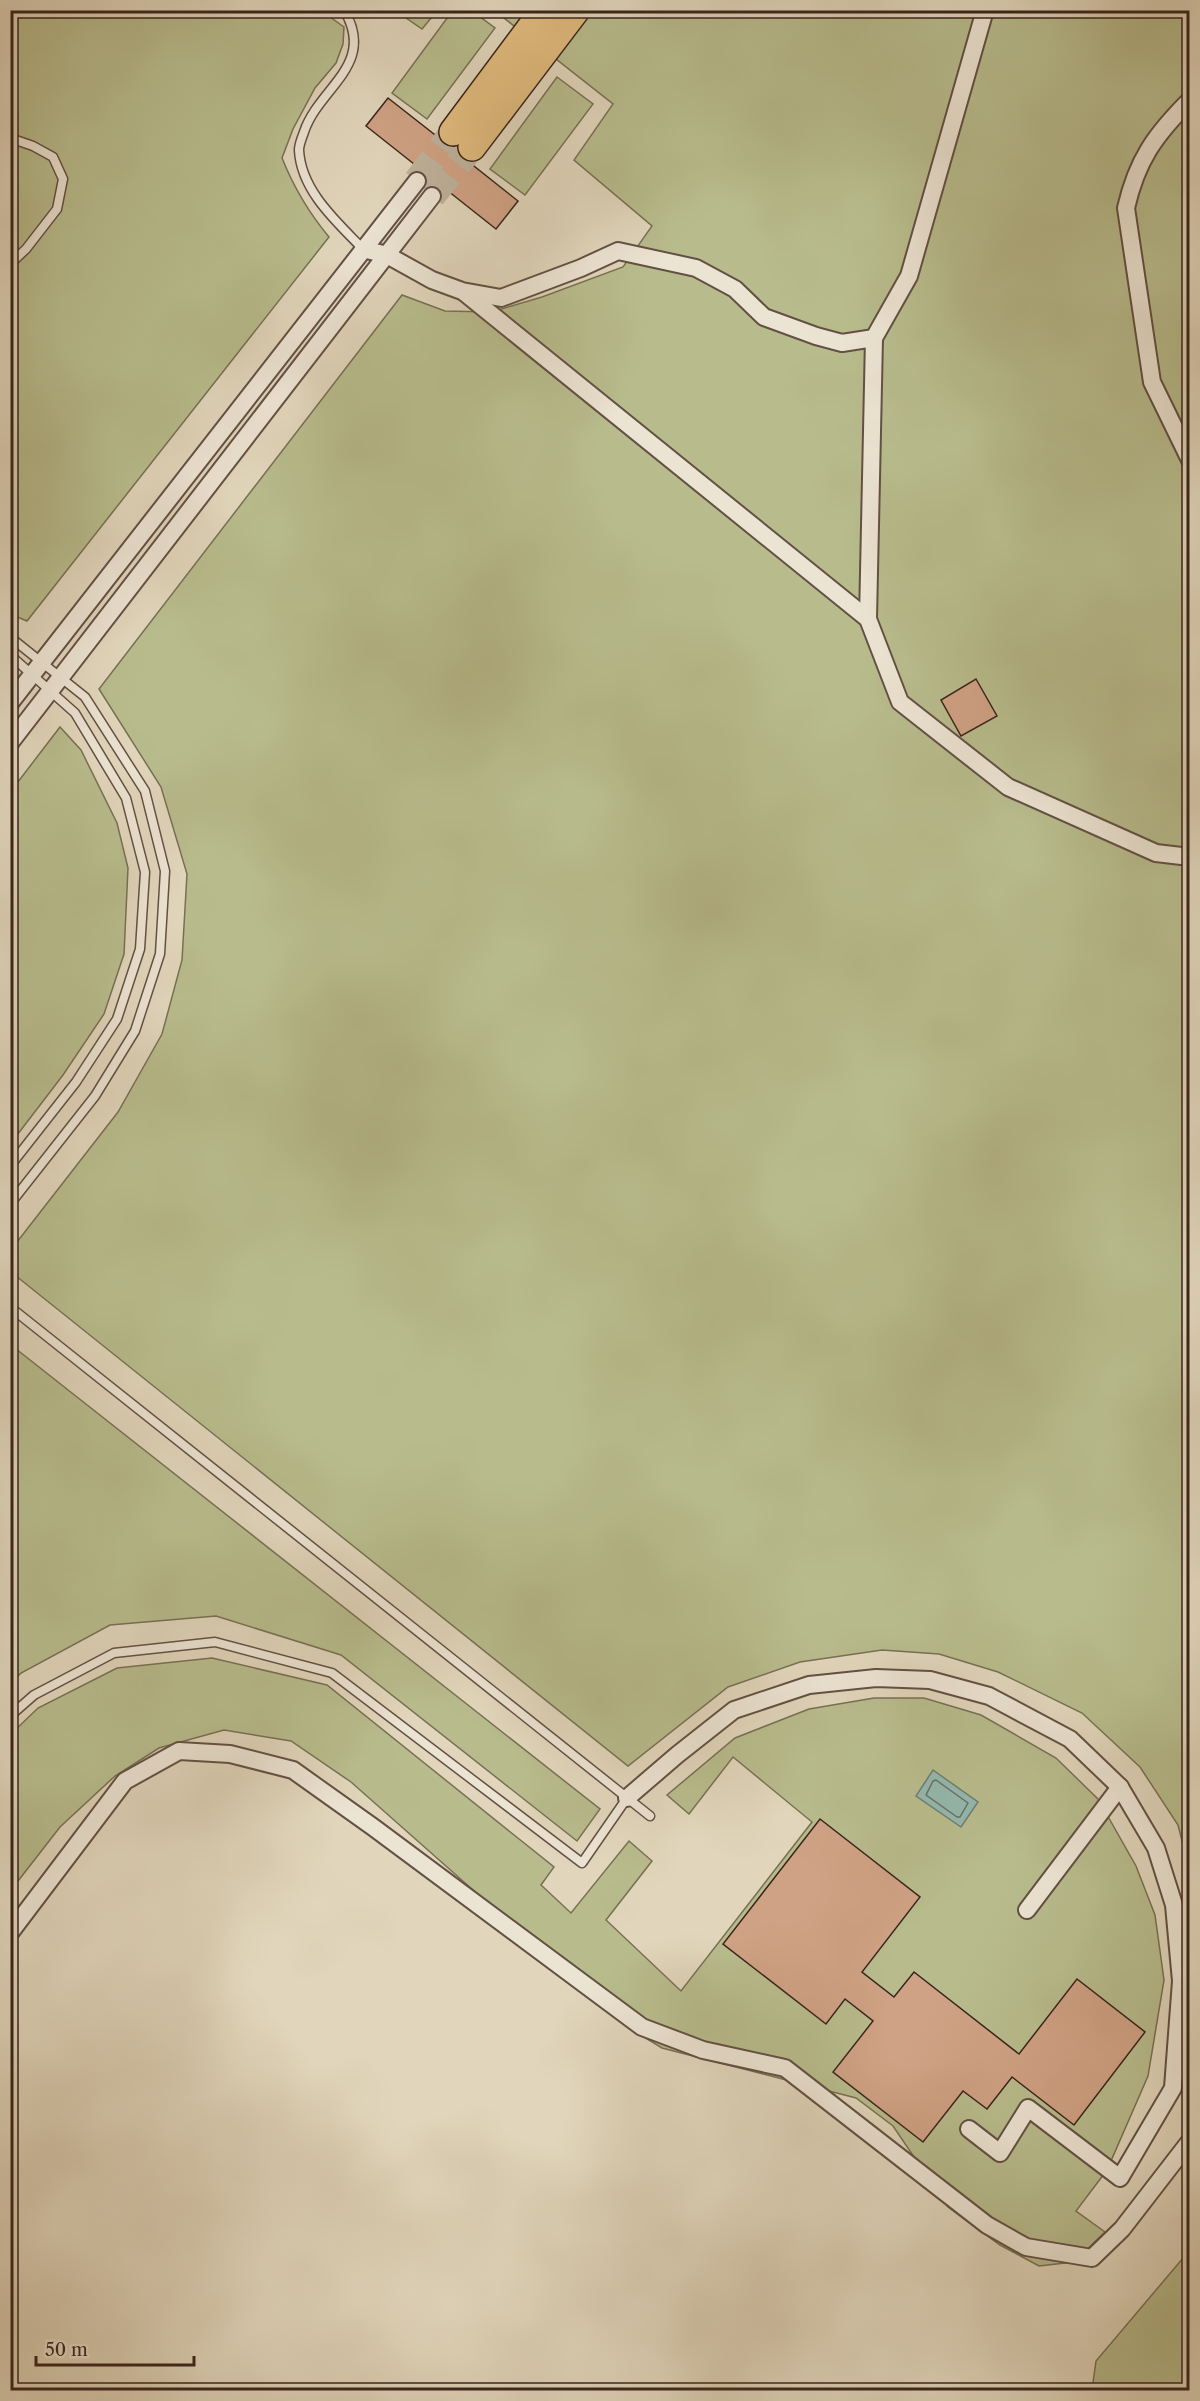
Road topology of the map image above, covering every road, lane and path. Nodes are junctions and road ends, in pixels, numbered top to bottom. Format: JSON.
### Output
{"nodes":[{"id":1,"x":344,"y":10,"type":"edge"},
{"id":2,"x":544,"y":10,"type":"edge"},
{"id":3,"x":576,"y":10,"type":"edge"},
{"id":4,"x":985,"y":10,"type":"edge"},
{"id":5,"x":1190,"y":100,"type":"edge"},
{"id":6,"x":10,"y":138,"type":"edge"},
{"id":7,"x":417,"y":181,"type":"tunnel mouth"},
{"id":8,"x":432,"y":196,"type":"tunnel mouth"},
{"id":9,"x":363,"y":249,"type":"junction"},
{"id":10,"x":387,"y":255,"type":"junction"},
{"id":11,"x":10,"y":264,"type":"edge"},
{"id":12,"x":462,"y":291,"type":"junction"},
{"id":13,"x":874,"y":338,"type":"junction"},
{"id":14,"x":1190,"y":460,"type":"edge"},
{"id":15,"x":868,"y":619,"type":"junction"},
{"id":16,"x":10,"y":637,"type":"edge"},
{"id":17,"x":10,"y":655,"type":"edge"},
{"id":18,"x":38,"y":669,"type":"junction"},
{"id":19,"x":56,"y":685,"type":"junction"},
{"id":20,"x":10,"y":704,"type":"edge"},
{"id":21,"x":10,"y":743,"type":"edge"},
{"id":22,"x":1190,"y":857,"type":"edge"},
{"id":23,"x":10,"y":1166,"type":"edge"},
{"id":24,"x":10,"y":1204,"type":"edge"},
{"id":25,"x":10,"y":1307,"type":"edge"},
{"id":26,"x":10,"y":1716,"type":"edge"},
{"id":27,"x":1120,"y":1787,"type":"junction"},
{"id":28,"x":627,"y":1798,"type":"junction"},
{"id":29,"x":650,"y":1816,"type":"dead end"},
{"id":30,"x":1027,"y":1910,"type":"dead end"},
{"id":31,"x":10,"y":1933,"type":"edge"},
{"id":32,"x":1190,"y":2082,"type":"edge"},
{"id":33,"x":1173,"y":2088,"type":"junction"},
{"id":34,"x":969,"y":2129,"type":"dead end"},
{"id":35,"x":1190,"y":2141,"type":"edge"}],
"edges":[{"from":1,"to":9,"type":"lane"},
{"from":2,"to":3,"type":"main road"},
{"from":4,"to":13,"type":"street"},
{"from":5,"to":14,"type":"street"},
{"from":6,"to":11,"type":"lane"},
{"from":7,"to":9,"type":"street"},
{"from":8,"to":10,"type":"street"},
{"from":9,"to":10,"type":"street"},
{"from":9,"to":18,"type":"street"},
{"from":10,"to":12,"type":"street"},
{"from":10,"to":19,"type":"street"},
{"from":12,"to":13,"type":"street"},
{"from":12,"to":15,"type":"street"},
{"from":13,"to":15,"type":"street"},
{"from":15,"to":22,"type":"street"},
{"from":16,"to":18,"type":"lane"},
{"from":17,"to":18,"type":"lane"},
{"from":18,"to":19,"type":"lane"},
{"from":18,"to":19,"type":"lane"},
{"from":18,"to":20,"type":"street"},
{"from":19,"to":21,"type":"street"},
{"from":19,"to":23,"type":"lane"},
{"from":19,"to":24,"type":"lane"},
{"from":25,"to":28,"type":"lane"},
{"from":26,"to":28,"type":"lane"},
{"from":27,"to":28,"type":"street"},
{"from":27,"to":30,"type":"street"},
{"from":27,"to":33,"type":"street"},
{"from":28,"to":29,"type":"lane"},
{"from":31,"to":35,"type":"street"},
{"from":32,"to":33,"type":"street"},
{"from":33,"to":34,"type":"street"}]}
